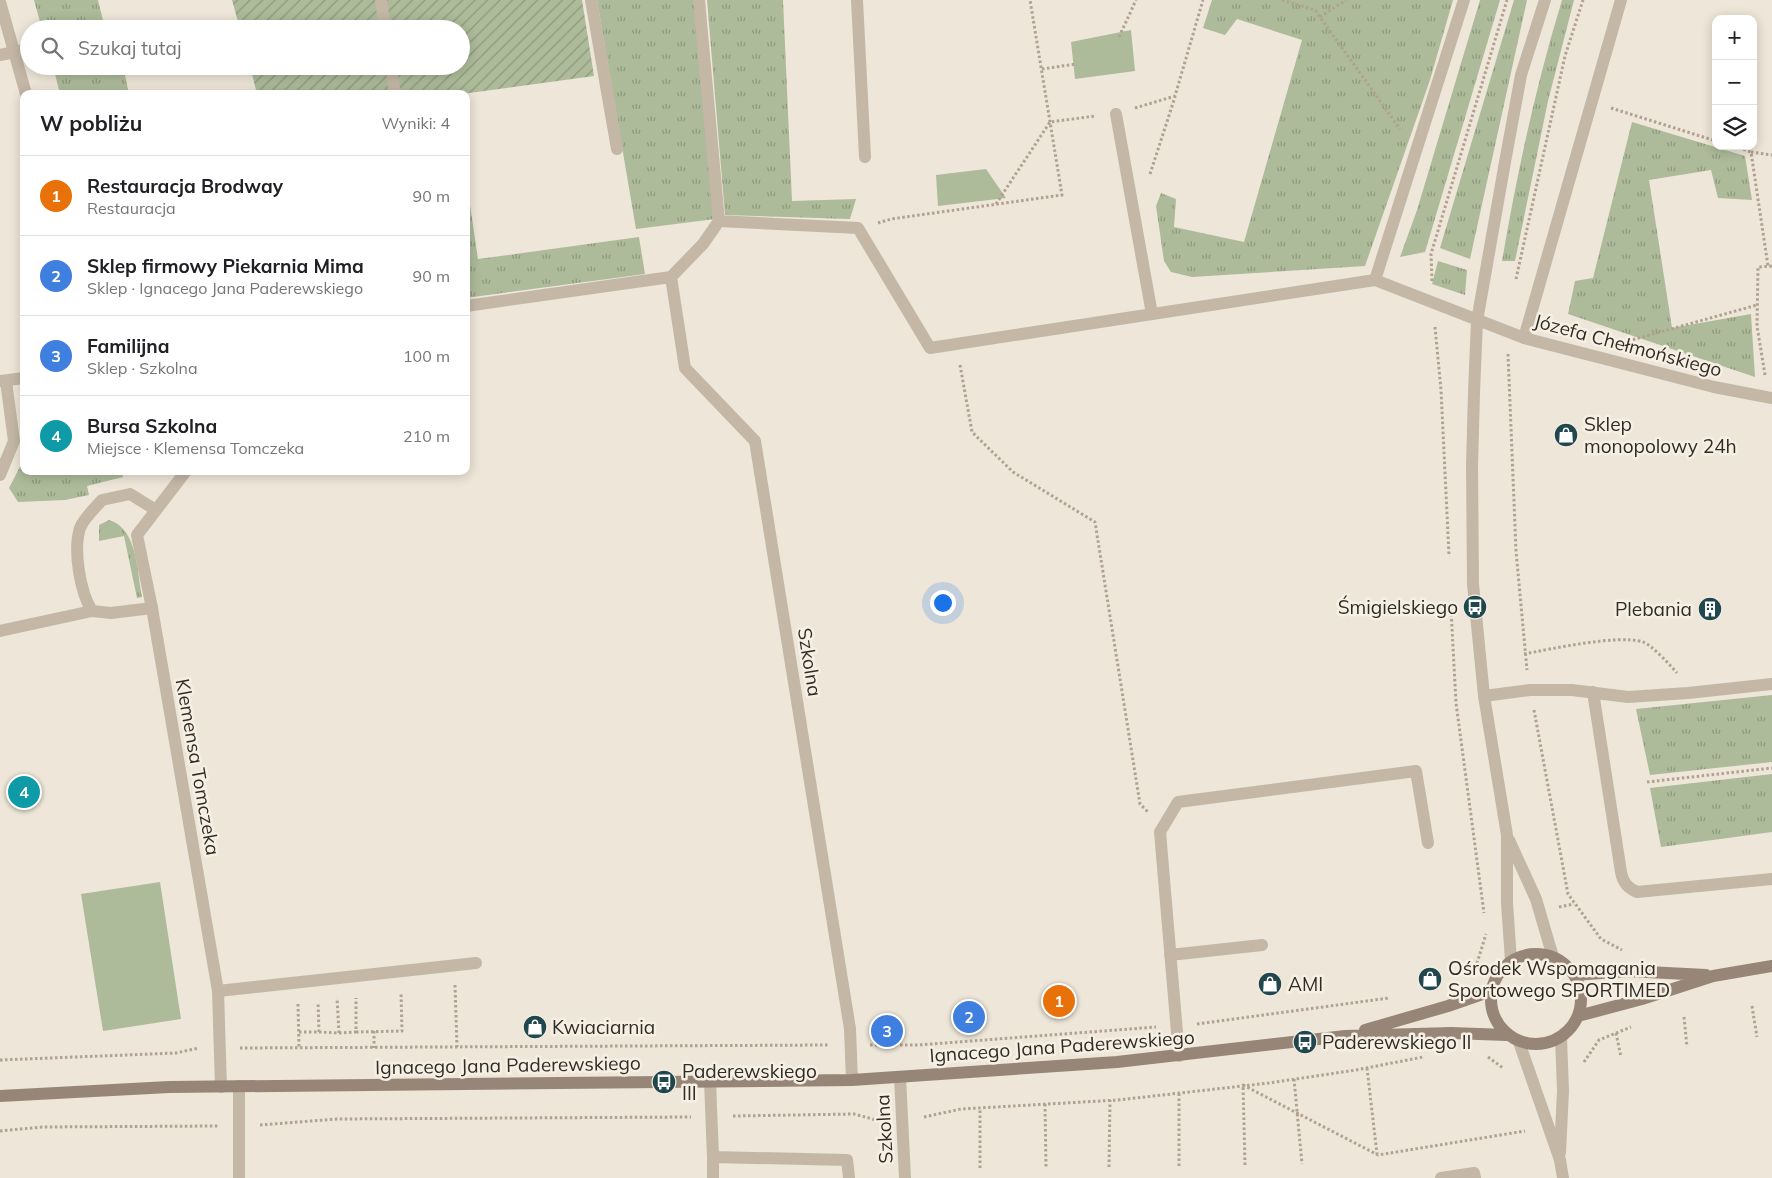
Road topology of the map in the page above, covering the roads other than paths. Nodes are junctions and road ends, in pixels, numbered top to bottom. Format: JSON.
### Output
{"nodes":[{"id":1,"x":381,"y":0,"type":"edge"},
{"id":2,"x":591,"y":0,"type":"edge"},
{"id":3,"x":698,"y":0,"type":"edge"},
{"id":4,"x":857,"y":0,"type":"edge"},
{"id":5,"x":1464,"y":0,"type":"edge"},
{"id":6,"x":1545,"y":0,"type":"edge"},
{"id":7,"x":1621,"y":0,"type":"edge"},
{"id":8,"x":0,"y":2,"type":"edge"},
{"id":9,"x":384,"y":20,"type":"edge"},
{"id":10,"x":20,"y":51,"type":"edge"},
{"id":11,"x":14,"y":52,"type":"junction"},
{"id":12,"x":0,"y":55,"type":"edge"},
{"id":13,"x":20,"y":73,"type":"edge"},
{"id":14,"x":21,"y":75,"type":"edge"},
{"id":15,"x":392,"y":75,"type":"edge"},
{"id":16,"x":25,"y":90,"type":"edge"},
{"id":17,"x":394,"y":90,"type":"edge"},
{"id":18,"x":1116,"y":114,"type":"road end"},
{"id":19,"x":617,"y":149,"type":"dead end"},
{"id":20,"x":865,"y":157,"type":"dead end"},
{"id":21,"x":719,"y":221,"type":"junction"},
{"id":22,"x":671,"y":278,"type":"junction"},
{"id":23,"x":1375,"y":280,"type":"junction"},
{"id":24,"x":470,"y":305,"type":"edge"},
{"id":25,"x":1152,"y":314,"type":"junction"},
{"id":26,"x":1477,"y":321,"type":"junction"},
{"id":27,"x":1524,"y":338,"type":"junction"},
{"id":28,"x":20,"y":379,"type":"edge"},
{"id":29,"x":3,"y":381,"type":"edge"},
{"id":30,"x":1770,"y":398,"type":"edge"},
{"id":31,"x":0,"y":475,"type":"edge"},
{"id":32,"x":183,"y":475,"type":"edge"},
{"id":33,"x":156,"y":510,"type":"junction"},
{"id":34,"x":152,"y":608,"type":"junction"},
{"id":35,"x":92,"y":611,"type":"junction"},
{"id":36,"x":0,"y":617,"type":"edge"},
{"id":37,"x":1,"y":631,"type":"edge"},
{"id":38,"x":1772,"y":684,"type":"edge"},
{"id":39,"x":1593,"y":692,"type":"junction"},
{"id":40,"x":1484,"y":696,"type":"junction"},
{"id":41,"x":1507,"y":835,"type":"junction"},
{"id":42,"x":1428,"y":843,"type":"dead end"},
{"id":43,"x":1772,"y":878,"type":"edge"},
{"id":44,"x":1262,"y":945,"type":"dead end"},
{"id":45,"x":1170,"y":956,"type":"junction"},
{"id":46,"x":1552,"y":957,"type":"junction"},
{"id":47,"x":1511,"y":961,"type":"junction"},
{"id":48,"x":476,"y":963,"type":"dead end"},
{"id":49,"x":1772,"y":966,"type":"edge"},
{"id":50,"x":1574,"y":975,"type":"junction"},
{"id":51,"x":1713,"y":976,"type":"junction"},
{"id":52,"x":218,"y":991,"type":"junction"},
{"id":53,"x":1491,"y":991,"type":"junction"},
{"id":54,"x":1578,"y":1016,"type":"junction"},
{"id":55,"x":1507,"y":1035,"type":"junction"},
{"id":56,"x":1345,"y":1036,"type":"junction"},
{"id":57,"x":1561,"y":1037,"type":"junction"},
{"id":58,"x":1519,"y":1042,"type":"junction"},
{"id":59,"x":1179,"y":1056,"type":"junction"},
{"id":60,"x":900,"y":1077,"type":"junction"},
{"id":61,"x":852,"y":1080,"type":"junction"},
{"id":62,"x":710,"y":1081,"type":"junction"},
{"id":63,"x":221,"y":1086,"type":"junction"},
{"id":64,"x":239,"y":1086,"type":"junction"},
{"id":65,"x":0,"y":1096,"type":"edge"},
{"id":66,"x":713,"y":1158,"type":"junction"},
{"id":67,"x":1560,"y":1160,"type":"junction"},
{"id":68,"x":239,"y":1178,"type":"edge"},
{"id":69,"x":713,"y":1178,"type":"edge"},
{"id":70,"x":848,"y":1178,"type":"edge"},
{"id":71,"x":906,"y":1178,"type":"edge"},
{"id":72,"x":1441,"y":1178,"type":"edge"},
{"id":73,"x":1475,"y":1178,"type":"edge"},
{"id":74,"x":1563,"y":1178,"type":"edge"}],
"edges":[{"from":1,"to":9,"type":"street"},
{"from":2,"to":19,"type":"street"},
{"from":3,"to":21,"type":"street"},
{"from":4,"to":20,"type":"street"},
{"from":5,"to":23,"type":"street"},
{"from":6,"to":26,"type":"street"},
{"from":7,"to":27,"type":"street"},
{"from":8,"to":11,"type":"street"},
{"from":10,"to":11,"type":"street"},
{"from":11,"to":12,"type":"street"},
{"from":11,"to":13,"type":"street"},
{"from":14,"to":16,"type":"street"},
{"from":15,"to":17,"type":"street"},
{"from":18,"to":25,"type":"street"},
{"from":21,"to":22,"type":"street"},
{"from":21,"to":25,"type":"street"},
{"from":22,"to":24,"type":"street"},
{"from":22,"to":61,"type":"street","name":"Szkolna"},
{"from":23,"to":25,"type":"street"},
{"from":23,"to":26,"type":"street","name":"Józefa Chełmońskiego"},
{"from":26,"to":27,"type":"street","name":"Józefa Chełmońskiego"},
{"from":26,"to":40,"type":"street"},
{"from":27,"to":30,"type":"street","name":"Józefa Chełmońskiego"},
{"from":28,"to":29,"type":"street"},
{"from":29,"to":31,"type":"street"},
{"from":32,"to":33,"type":"street","name":"Klemensa Tomczeka"},
{"from":33,"to":34,"type":"street","name":"Klemensa Tomczeka"},
{"from":33,"to":35,"type":"street"},
{"from":34,"to":35,"type":"street"},
{"from":34,"to":52,"type":"street","name":"Klemensa Tomczeka"},
{"from":35,"to":37,"type":"street"},
{"from":36,"to":37,"type":"street"},
{"from":38,"to":39,"type":"street"},
{"from":39,"to":40,"type":"street"},
{"from":39,"to":43,"type":"street"},
{"from":40,"to":41,"type":"street"},
{"from":41,"to":46,"type":"street"},
{"from":41,"to":47,"type":"street"},
{"from":42,"to":45,"type":"street"},
{"from":44,"to":45,"type":"street"},
{"from":45,"to":59,"type":"street"},
{"from":46,"to":47,"type":"street"},
{"from":46,"to":50,"type":"street"},
{"from":47,"to":53,"type":"street"},
{"from":48,"to":52,"type":"street"},
{"from":49,"to":51,"type":"street"},
{"from":50,"to":51,"type":"street"},
{"from":50,"to":54,"type":"street"},
{"from":51,"to":54,"type":"street"},
{"from":52,"to":63,"type":"street","name":"Klemensa Tomczeka"},
{"from":53,"to":55,"type":"street"},
{"from":53,"to":56,"type":"street"},
{"from":54,"to":57,"type":"street"},
{"from":55,"to":56,"type":"street"},
{"from":55,"to":58,"type":"street"},
{"from":56,"to":59,"type":"street","name":"Ignacego Jana Paderewskiego"},
{"from":57,"to":58,"type":"street"},
{"from":57,"to":67,"type":"street"},
{"from":58,"to":67,"type":"street"},
{"from":59,"to":60,"type":"street","name":"Ignacego Jana Paderewskiego"},
{"from":60,"to":61,"type":"street","name":"Ignacego Jana Paderewskiego"},
{"from":60,"to":71,"type":"street","name":"Szkolna"},
{"from":61,"to":62,"type":"street","name":"Ignacego Jana Paderewskiego"},
{"from":62,"to":64,"type":"street","name":"Ignacego Jana Paderewskiego"},
{"from":62,"to":66,"type":"street"},
{"from":63,"to":64,"type":"street","name":"Ignacego Jana Paderewskiego"},
{"from":63,"to":65,"type":"street","name":"Ignacego Jana Paderewskiego"},
{"from":64,"to":68,"type":"street"},
{"from":66,"to":69,"type":"street"},
{"from":66,"to":70,"type":"street"},
{"from":67,"to":74,"type":"street"},
{"from":72,"to":73,"type":"street"}]}
